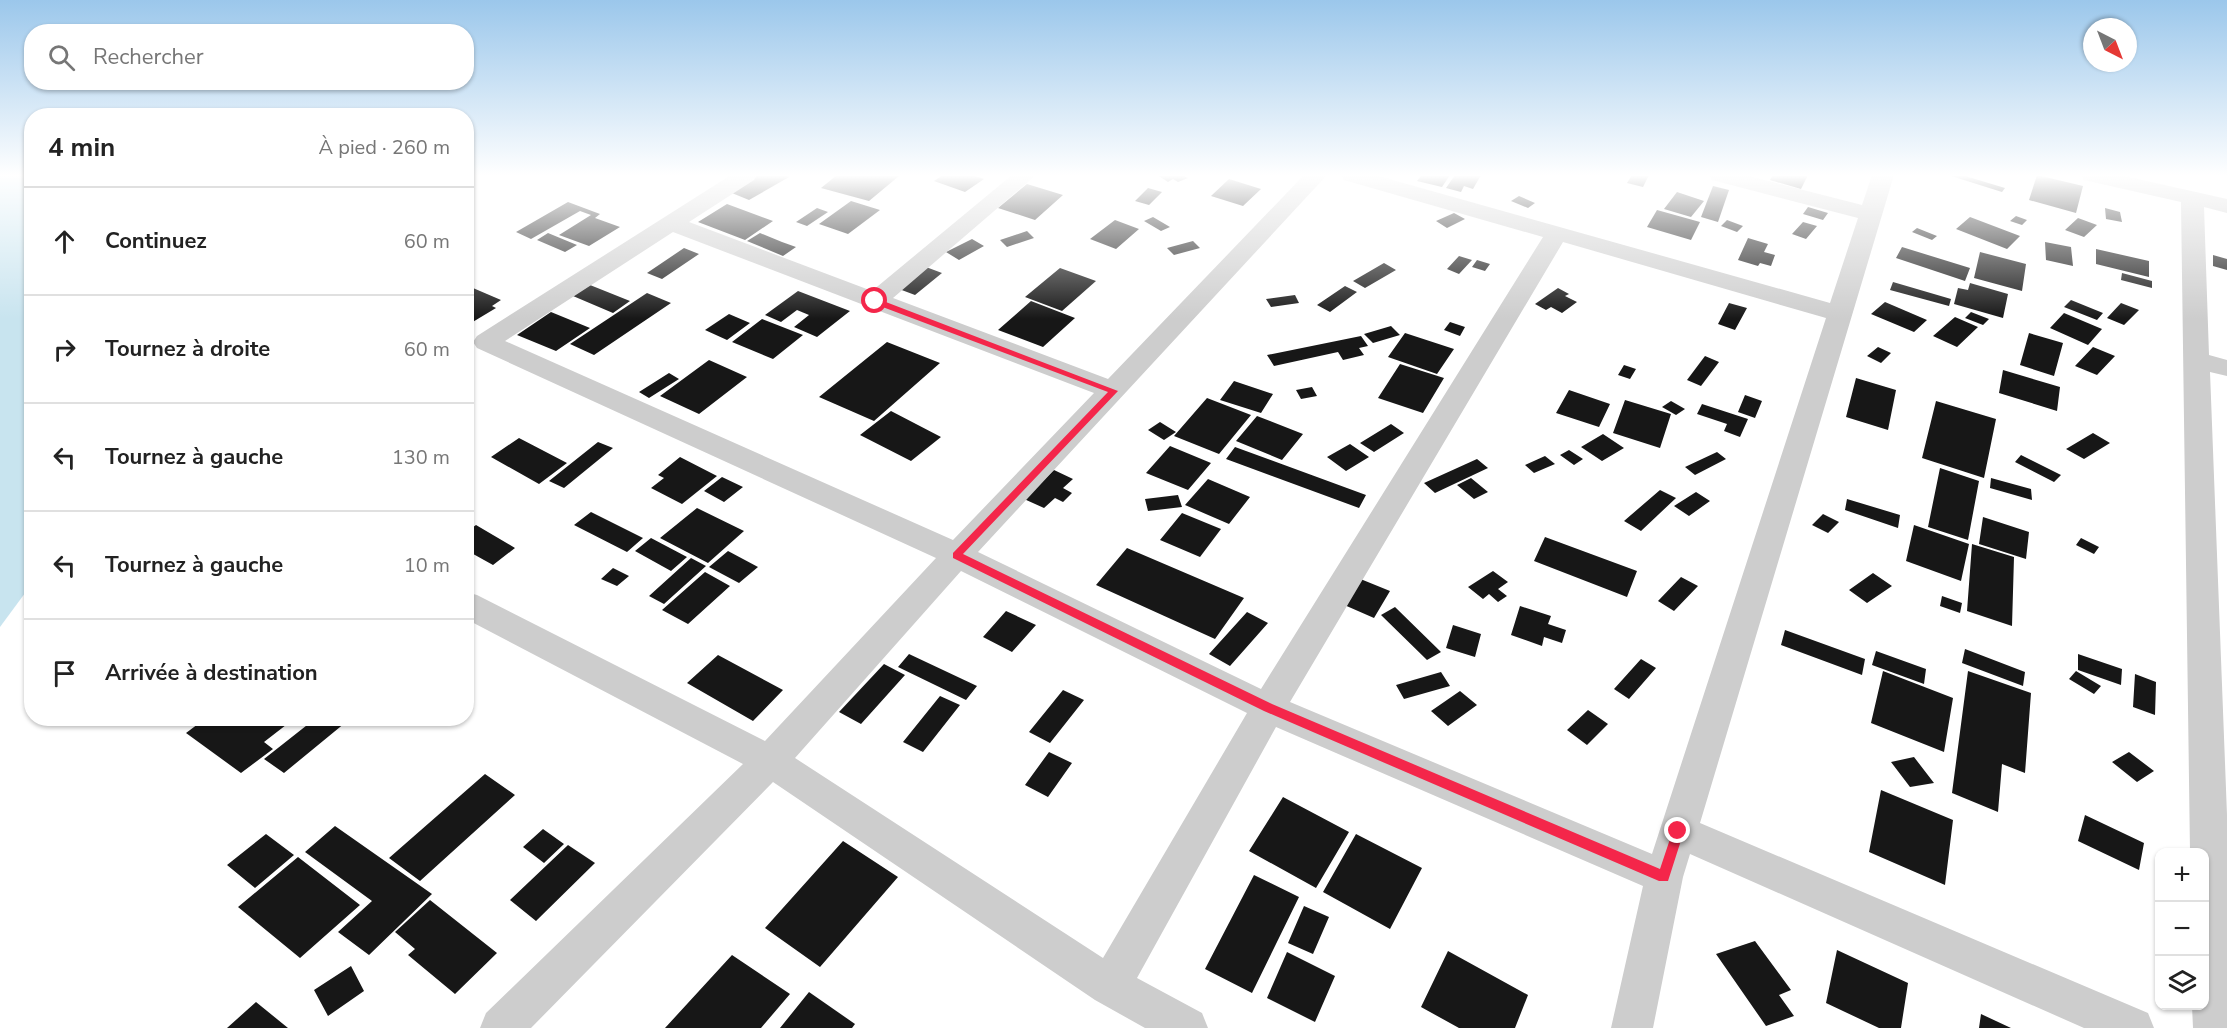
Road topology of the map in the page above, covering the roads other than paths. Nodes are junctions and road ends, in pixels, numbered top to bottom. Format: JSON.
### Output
{"nodes":[{"id":1,"x":670,"y":223,"type":"joint"},
{"id":2,"x":967,"y":223,"type":"edge"},
{"id":3,"x":1271,"y":223,"type":"edge"},
{"id":4,"x":1523,"y":223,"type":"edge"},
{"id":5,"x":1868,"y":223,"type":"edge"},
{"id":6,"x":2193,"y":223,"type":"edge"},
{"id":7,"x":1557,"y":233,"type":"junction"},
{"id":8,"x":875,"y":301,"type":"junction"},
{"id":9,"x":1840,"y":314,"type":"junction"},
{"id":10,"x":476,"y":348,"type":"edge"},
{"id":11,"x":2196,"y":360,"type":"junction"},
{"id":12,"x":2227,"y":368,"type":"edge"},
{"id":13,"x":1114,"y":391,"type":"junction"},
{"id":14,"x":957,"y":555,"type":"junction"},
{"id":15,"x":474,"y":608,"type":"edge"},
{"id":16,"x":1268,"y":708,"type":"junction"},
{"id":17,"x":770,"y":761,"type":"junction"},
{"id":18,"x":1678,"y":831,"type":"junction"},
{"id":19,"x":1664,"y":877,"type":"junction"},
{"id":20,"x":1110,"y":986,"type":"junction"},
{"id":21,"x":501,"y":1028,"type":"edge"},
{"id":22,"x":1187,"y":1028,"type":"edge"},
{"id":23,"x":1632,"y":1028,"type":"edge"},
{"id":24,"x":2133,"y":1028,"type":"edge"},
{"id":25,"x":2214,"y":1028,"type":"edge"}],
"edges":[{"from":1,"to":8,"type":"street"},
{"from":1,"to":10,"type":"street"},
{"from":2,"to":8,"type":"street"},
{"from":3,"to":13,"type":"street"},
{"from":4,"to":7,"type":"street"},
{"from":5,"to":9,"type":"street"},
{"from":6,"to":11,"type":"street"},
{"from":7,"to":9,"type":"street"},
{"from":7,"to":16,"type":"street"},
{"from":8,"to":13,"type":"street"},
{"from":9,"to":18,"type":"street"},
{"from":10,"to":14,"type":"street"},
{"from":11,"to":12,"type":"street"},
{"from":11,"to":25,"type":"street"},
{"from":13,"to":14,"type":"street"},
{"from":14,"to":16,"type":"street"},
{"from":14,"to":17,"type":"street"},
{"from":15,"to":17,"type":"street"},
{"from":16,"to":19,"type":"street"},
{"from":16,"to":20,"type":"street"},
{"from":17,"to":20,"type":"street"},
{"from":17,"to":21,"type":"street"},
{"from":18,"to":19,"type":"street"},
{"from":18,"to":24,"type":"street"},
{"from":19,"to":23,"type":"street"},
{"from":20,"to":22,"type":"street"}]}
